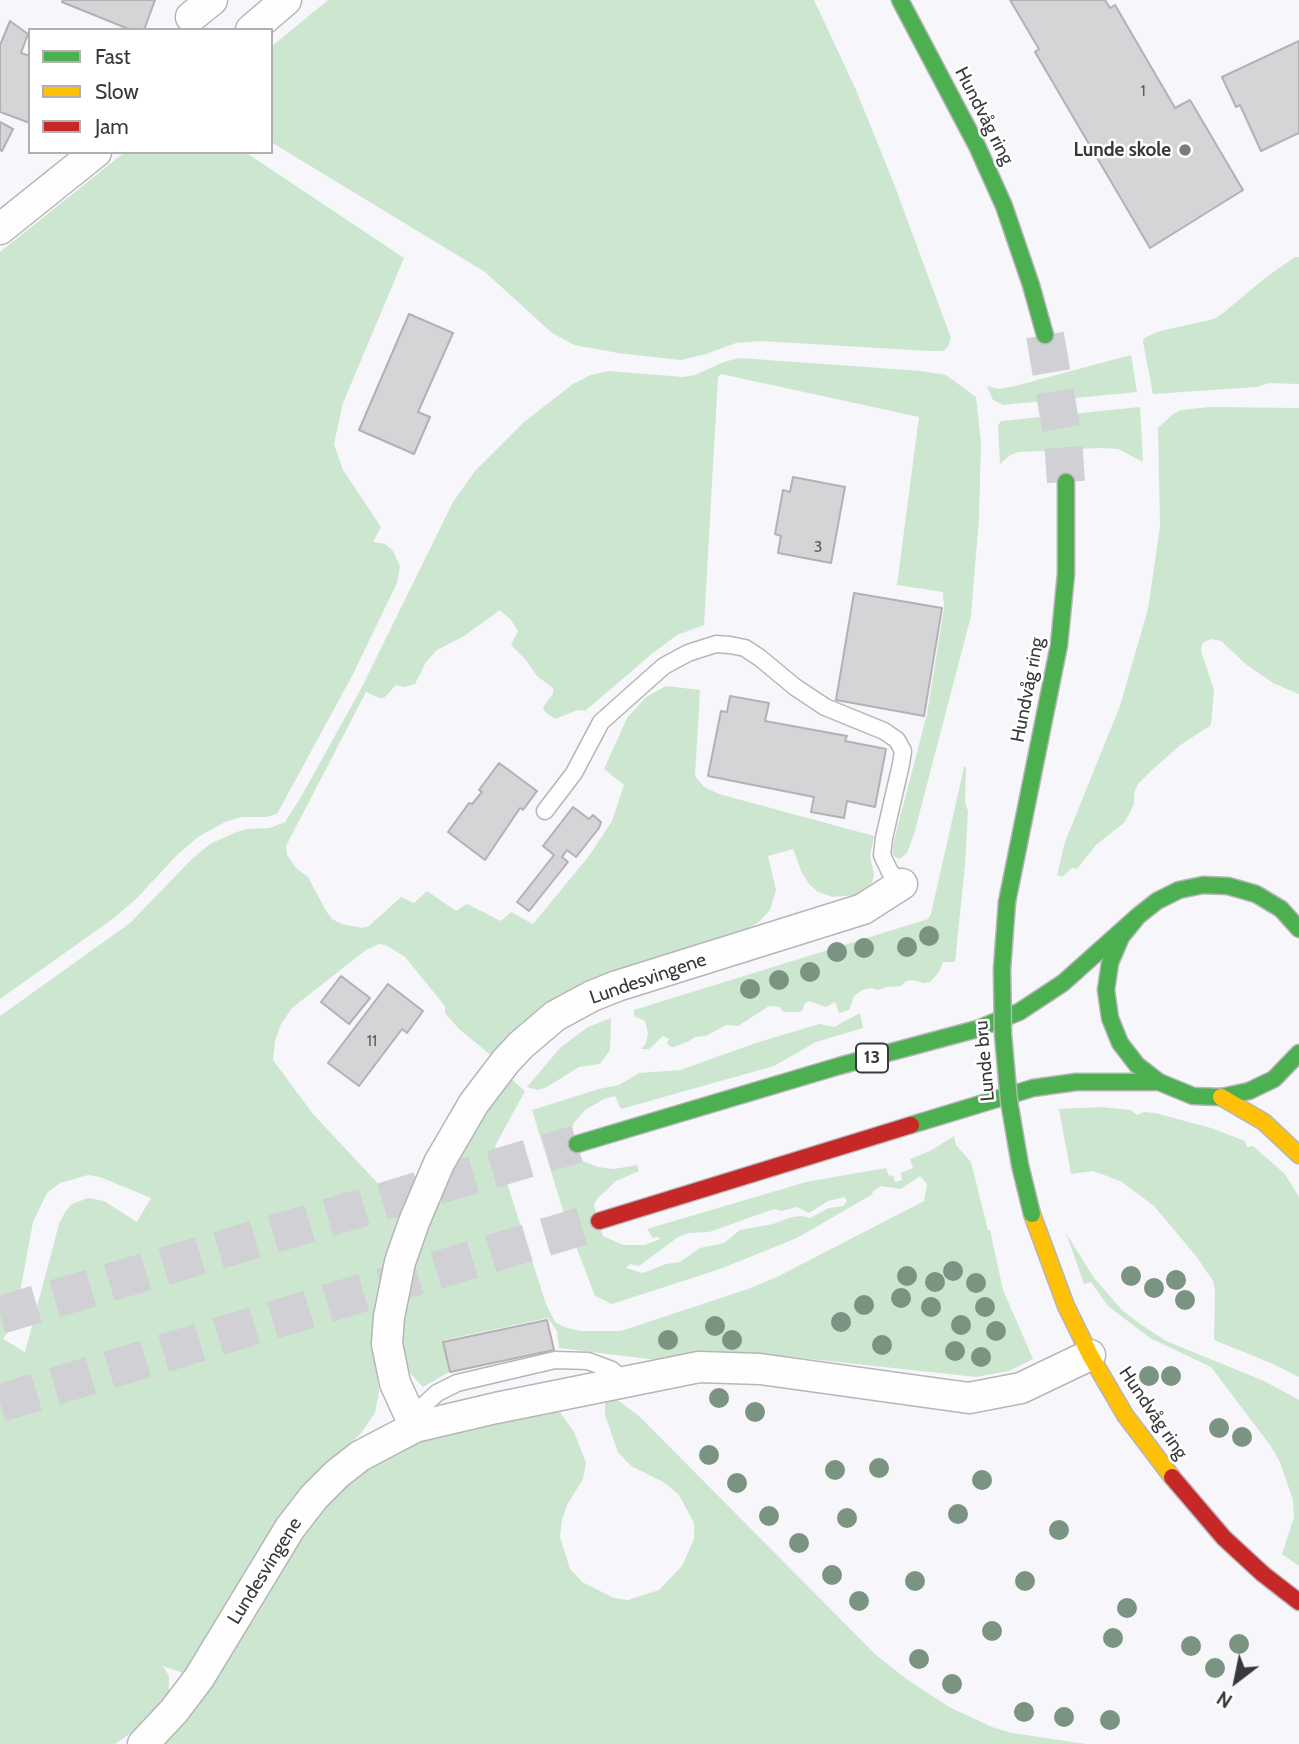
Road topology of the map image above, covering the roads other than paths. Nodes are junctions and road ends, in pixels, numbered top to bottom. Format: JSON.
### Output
{"nodes":[{"id":1,"x":286,"y":0,"type":"edge"},
{"id":2,"x":900,"y":0,"type":"edge"},
{"id":3,"x":253,"y":28,"type":"edge"},
{"id":4,"x":94,"y":154,"type":"edge"},
{"id":5,"x":0,"y":229,"type":"edge"},
{"id":6,"x":1045,"y":335,"type":"tunnel mouth"},
{"id":7,"x":1066,"y":482,"type":"tunnel mouth"},
{"id":8,"x":545,"y":811,"type":"dead end"},
{"id":9,"x":902,"y":884,"type":"joint"},
{"id":10,"x":1228,"y":886,"type":"junction"},
{"id":11,"x":1275,"y":886,"type":"dead end"},
{"id":12,"x":1007,"y":902,"type":"joint"},
{"id":13,"x":1138,"y":916,"type":"junction"},
{"id":14,"x":1299,"y":929,"type":"edge"},
{"id":15,"x":1299,"y":1053,"type":"edge"},
{"id":16,"x":1158,"y":1082,"type":"junction"},
{"id":17,"x":1221,"y":1097,"type":"junction"},
{"id":18,"x":577,"y":1144,"type":"tunnel mouth"},
{"id":19,"x":1299,"y":1156,"type":"edge"},
{"id":20,"x":1032,"y":1214,"type":"joint"},
{"id":21,"x":599,"y":1221,"type":"tunnel mouth"},
{"id":22,"x":1090,"y":1355,"type":"junction"},
{"id":23,"x":413,"y":1422,"type":"junction"},
{"id":24,"x":1298,"y":1600,"type":"edge"},
{"id":25,"x":142,"y":1744,"type":"edge"}],
"edges":[{"from":1,"to":3,"type":"street"},
{"from":2,"to":6,"type":"main road","name":"Hundvåg ring"},
{"from":4,"to":5,"type":"street"},
{"from":7,"to":12,"type":"main road","name":"Hundvåg ring"},
{"from":8,"to":9,"type":"lane"},
{"from":9,"to":23,"type":"street","name":"Lundesvingene"},
{"from":10,"to":11,"type":"main road","number":"13"},
{"from":10,"to":13,"type":"main road","number":"13"},
{"from":10,"to":14,"type":"main road","number":"13"},
{"from":12,"to":20,"type":"main road","name":"Lunde bru","bridge":true},
{"from":13,"to":16,"type":"main road","number":"13"},
{"from":13,"to":18,"type":"main road","number":"13"},
{"from":15,"to":17,"type":"main road","number":"13"},
{"from":16,"to":17,"type":"main road","number":"13"},
{"from":16,"to":21,"type":"main road","number":"13"},
{"from":17,"to":19,"type":"main road","number":"13"},
{"from":20,"to":22,"type":"main road","name":"Hundvåg ring"},
{"from":22,"to":23,"type":"street","name":"Lundesvingene"},
{"from":22,"to":24,"type":"main road","name":"Hundvåg ring"},
{"from":23,"to":25,"type":"street","name":"Lundesvingene"}]}
